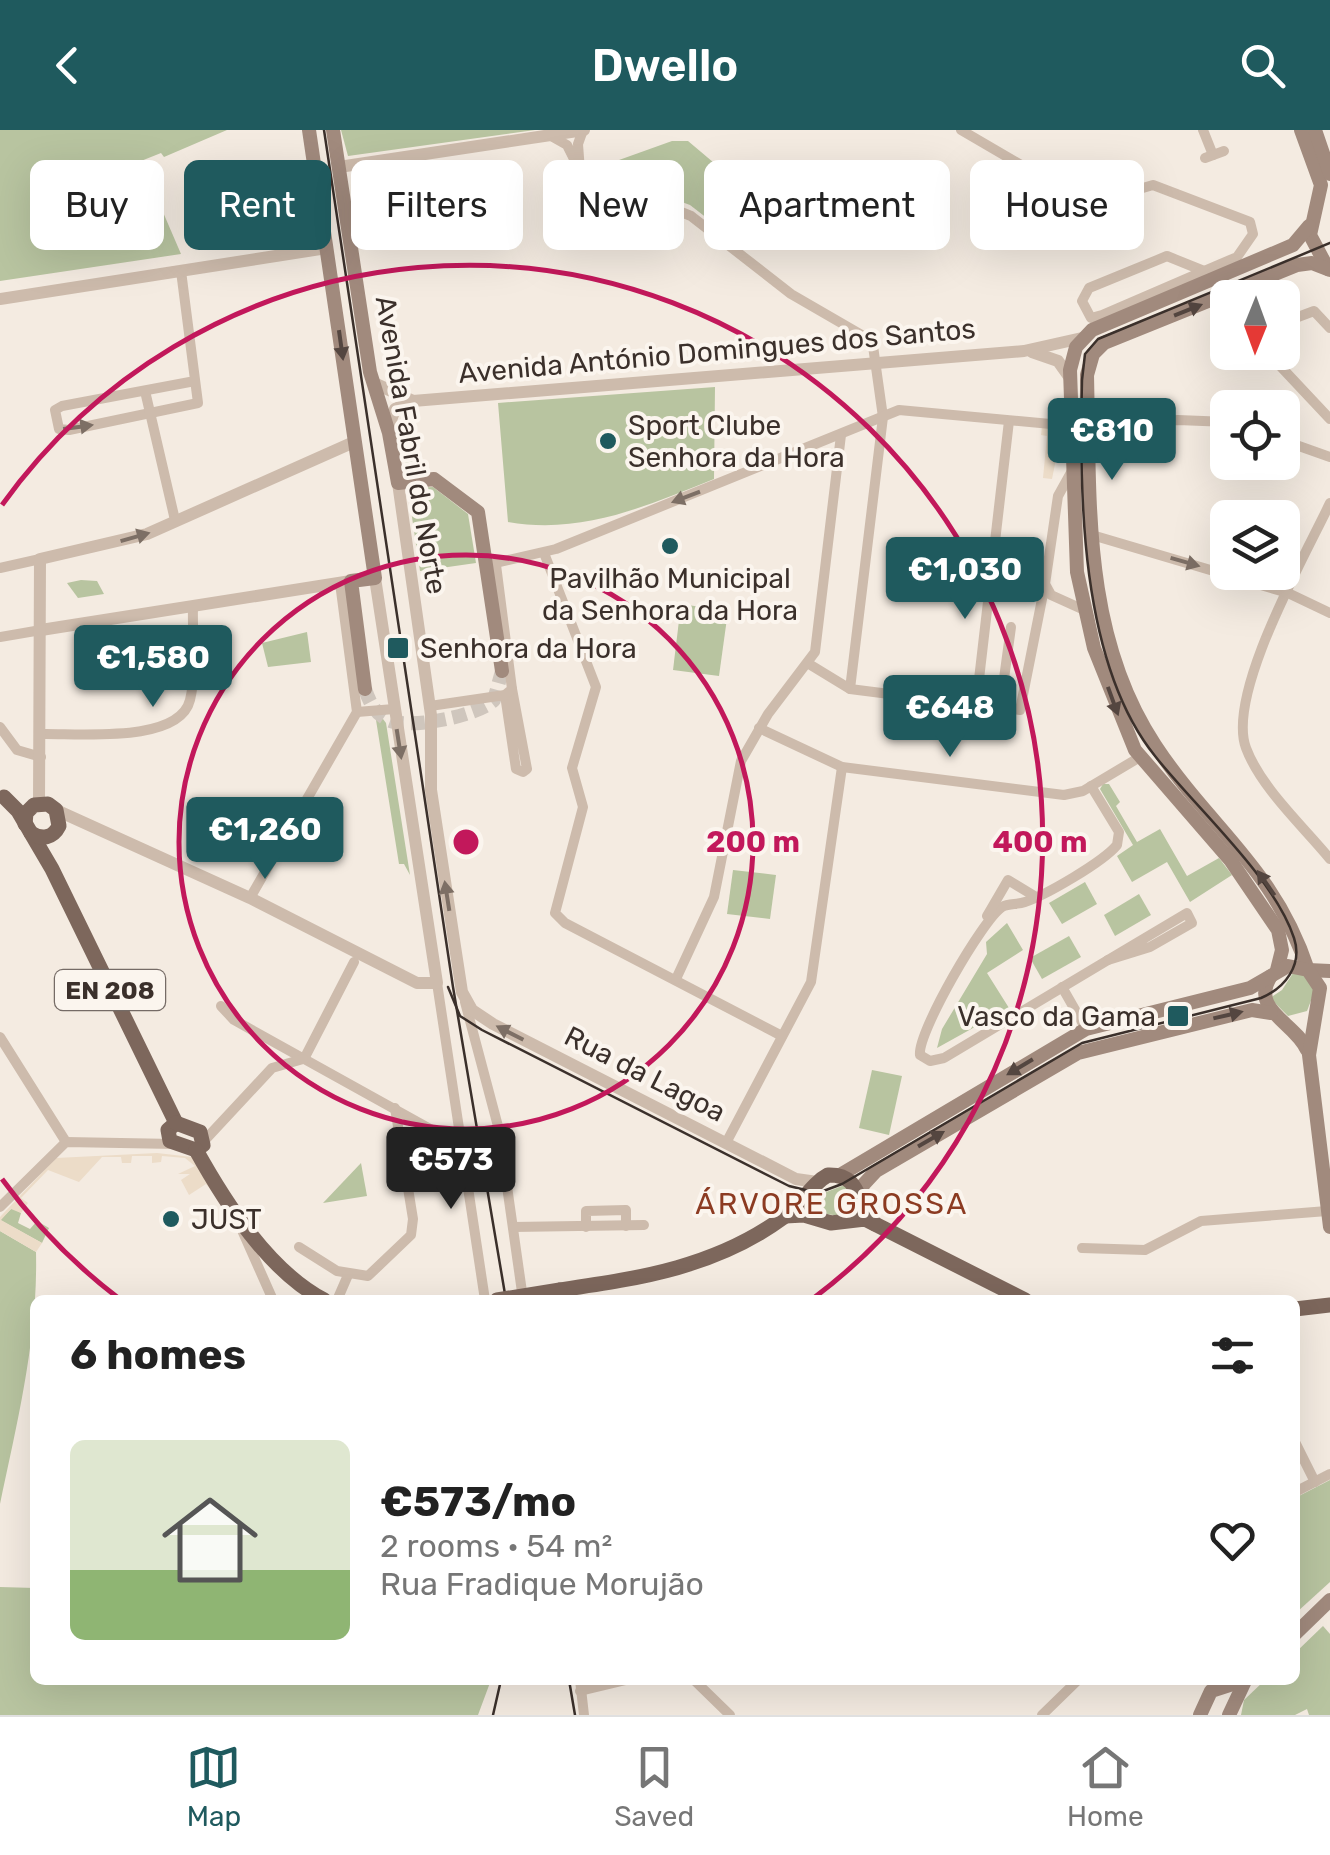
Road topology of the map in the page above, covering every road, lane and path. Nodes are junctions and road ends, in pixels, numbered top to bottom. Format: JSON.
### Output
{"nodes":[{"id":1,"x":309,"y":130,"type":"edge"},
{"id":2,"x":333,"y":130,"type":"edge"},
{"id":3,"x":583,"y":130,"type":"edge"},
{"id":4,"x":962,"y":130,"type":"edge"},
{"id":5,"x":976,"y":130,"type":"edge"},
{"id":6,"x":1204,"y":130,"type":"edge"},
{"id":7,"x":1302,"y":130,"type":"edge"},
{"id":8,"x":1315,"y":130,"type":"edge"},
{"id":9,"x":551,"y":136,"type":"junction"},
{"id":10,"x":988,"y":146,"type":"junction"},
{"id":11,"x":1214,"y":155,"type":"dead end"},
{"id":12,"x":314,"y":160,"type":"edge"},
{"id":13,"x":575,"y":160,"type":"edge"},
{"id":14,"x":579,"y":160,"type":"edge"},
{"id":15,"x":339,"y":167,"type":"junction"},
{"id":16,"x":1330,"y":174,"type":"edge"},
{"id":17,"x":1330,"y":206,"type":"edge"},
{"id":18,"x":684,"y":212,"type":"edge"},
{"id":19,"x":1311,"y":221,"type":"junction"},
{"id":20,"x":315,"y":250,"type":"edge"},
{"id":21,"x":328,"y":250,"type":"edge"},
{"id":22,"x":1330,"y":270,"type":"edge"},
{"id":23,"x":182,"y":271,"type":"junction"},
{"id":24,"x":1204,"y":271,"type":"junction"},
{"id":25,"x":0,"y":299,"type":"edge"},
{"id":26,"x":1300,"y":317,"type":"edge"},
{"id":27,"x":1330,"y":328,"type":"edge"},
{"id":28,"x":1082,"y":338,"type":"junction"},
{"id":29,"x":1098,"y":348,"type":"junction"},
{"id":30,"x":1024,"y":351,"type":"junction"},
{"id":31,"x":1072,"y":355,"type":"junction"},
{"id":32,"x":876,"y":361,"type":"junction"},
{"id":33,"x":1284,"y":370,"type":"edge"},
{"id":34,"x":1070,"y":378,"type":"junction"},
{"id":35,"x":195,"y":382,"type":"junction"},
{"id":36,"x":374,"y":383,"type":"junction"},
{"id":37,"x":145,"y":391,"type":"junction"},
{"id":38,"x":414,"y":401,"type":"junction"},
{"id":39,"x":150,"y":413,"type":"junction"},
{"id":40,"x":883,"y":417,"type":"junction"},
{"id":41,"x":1330,"y":419,"type":"edge"},
{"id":42,"x":1008,"y":420,"type":"junction"},
{"id":43,"x":1210,"y":422,"type":"edge"},
{"id":44,"x":1088,"y":425,"type":"junction"},
{"id":45,"x":1072,"y":426,"type":"junction"},
{"id":46,"x":388,"y":429,"type":"junction"},
{"id":47,"x":842,"y":434,"type":"junction"},
{"id":48,"x":354,"y":442,"type":"junction"},
{"id":49,"x":1300,"y":446,"type":"edge"},
{"id":50,"x":1330,"y":457,"type":"edge"},
{"id":51,"x":1073,"y":468,"type":"junction"},
{"id":52,"x":398,"y":483,"type":"junction"},
{"id":53,"x":1330,"y":503,"type":"edge"},
{"id":54,"x":175,"y":520,"type":"junction"},
{"id":55,"x":1092,"y":535,"type":"junction"},
{"id":56,"x":544,"y":553,"type":"junction"},
{"id":57,"x":40,"y":559,"type":"junction"},
{"id":58,"x":492,"y":565,"type":"junction"},
{"id":59,"x":0,"y":568,"type":"edge"},
{"id":60,"x":376,"y":578,"type":"junction"},
{"id":61,"x":346,"y":582,"type":"junction"},
{"id":62,"x":1045,"y":584,"type":"junction"},
{"id":63,"x":1288,"y":592,"type":"junction"},
{"id":64,"x":192,"y":607,"type":"junction"},
{"id":65,"x":1099,"y":607,"type":"junction"},
{"id":66,"x":1082,"y":608,"type":"junction"},
{"id":67,"x":1330,"y":613,"type":"edge"},
{"id":68,"x":1012,"y":627,"type":"dead end"},
{"id":69,"x":41,"y":630,"type":"junction"},
{"id":70,"x":0,"y":636,"type":"edge"},
{"id":71,"x":809,"y":664,"type":"junction"},
{"id":72,"x":502,"y":671,"type":"tunnel mouth"},
{"id":73,"x":365,"y":689,"type":"tunnel mouth"},
{"id":74,"x":850,"y":689,"type":"junction"},
{"id":75,"x":508,"y":692,"type":"junction"},
{"id":76,"x":976,"y":704,"type":"junction"},
{"id":77,"x":430,"y":706,"type":"junction"},
{"id":78,"x":1000,"y":708,"type":"junction"},
{"id":79,"x":394,"y":710,"type":"junction"},
{"id":80,"x":357,"y":712,"type":"junction"},
{"id":81,"x":0,"y":727,"type":"edge"},
{"id":82,"x":759,"y":728,"type":"junction"},
{"id":83,"x":41,"y":734,"type":"junction"},
{"id":84,"x":41,"y":757,"type":"junction"},
{"id":85,"x":1140,"y":757,"type":"junction"},
{"id":86,"x":842,"y":766,"type":"junction"},
{"id":87,"x":1091,"y":786,"type":"junction"},
{"id":88,"x":2,"y":796,"type":"edge"},
{"id":89,"x":45,"y":806,"type":"junction"},
{"id":90,"x":85,"y":823,"type":"junction"},
{"id":91,"x":28,"y":829,"type":"junction"},
{"id":92,"x":55,"y":832,"type":"junction"},
{"id":93,"x":1330,"y":859,"type":"edge"},
{"id":94,"x":52,"y":869,"type":"junction"},
{"id":95,"x":1036,"y":897,"type":"junction"},
{"id":96,"x":250,"y":898,"type":"junction"},
{"id":97,"x":986,"y":924,"type":"junction"},
{"id":98,"x":1108,"y":960,"type":"junction"},
{"id":99,"x":354,"y":962,"type":"dead end"},
{"id":100,"x":1308,"y":970,"type":"junction"},
{"id":101,"x":1330,"y":971,"type":"edge"},
{"id":102,"x":1275,"y":972,"type":"junction"},
{"id":103,"x":676,"y":979,"type":"junction"},
{"id":104,"x":436,"y":983,"type":"junction"},
{"id":105,"x":1062,"y":988,"type":"junction"},
{"id":106,"x":462,"y":992,"type":"junction"},
{"id":107,"x":1322,"y":995,"type":"edge"},
{"id":108,"x":221,"y":1006,"type":"dead end"},
{"id":109,"x":1276,"y":1016,"type":"junction"},
{"id":110,"x":1086,"y":1029,"type":"junction"},
{"id":111,"x":0,"y":1036,"type":"edge"},
{"id":112,"x":782,"y":1036,"type":"junction"},
{"id":113,"x":274,"y":1043,"type":"junction"},
{"id":114,"x":1309,"y":1056,"type":"junction"},
{"id":115,"x":304,"y":1059,"type":"junction"},
{"id":116,"x":272,"y":1068,"type":"junction"},
{"id":117,"x":395,"y":1108,"type":"junction"},
{"id":118,"x":457,"y":1119,"type":"junction"},
{"id":119,"x":436,"y":1130,"type":"junction"},
{"id":120,"x":173,"y":1133,"type":"junction"},
{"id":121,"x":203,"y":1138,"type":"junction"},
{"id":122,"x":66,"y":1142,"type":"junction"},
{"id":123,"x":726,"y":1143,"type":"junction"},
{"id":124,"x":462,"y":1146,"type":"junction"},
{"id":125,"x":840,"y":1175,"type":"junction"},
{"id":126,"x":0,"y":1187,"type":"edge"},
{"id":127,"x":814,"y":1188,"type":"junction"},
{"id":128,"x":10,"y":1195,"type":"junction"},
{"id":129,"x":860,"y":1199,"type":"junction"},
{"id":130,"x":0,"y":1207,"type":"edge"},
{"id":131,"x":785,"y":1216,"type":"junction"},
{"id":132,"x":1329,"y":1219,"type":"edge"},
{"id":133,"x":824,"y":1221,"type":"junction"},
{"id":134,"x":846,"y":1222,"type":"junction"},
{"id":135,"x":875,"y":1224,"type":"junction"},
{"id":136,"x":644,"y":1225,"type":"dead end"},
{"id":137,"x":514,"y":1227,"type":"junction"},
{"id":138,"x":299,"y":1246,"type":"dead end"},
{"id":139,"x":1082,"y":1248,"type":"dead end"},
{"id":140,"x":256,"y":1249,"type":"junction"},
{"id":141,"x":348,"y":1274,"type":"junction"},
{"id":142,"x":271,"y":1295,"type":"edge"},
{"id":143,"x":321,"y":1295,"type":"edge"},
{"id":144,"x":330,"y":1295,"type":"edge"},
{"id":145,"x":484,"y":1295,"type":"edge"},
{"id":146,"x":523,"y":1295,"type":"edge"},
{"id":147,"x":528,"y":1295,"type":"edge"},
{"id":148,"x":1011,"y":1295,"type":"edge"},
{"id":149,"x":1330,"y":1305,"type":"edge"},
{"id":150,"x":1300,"y":1308,"type":"edge"},
{"id":151,"x":1300,"y":1452,"type":"edge"},
{"id":152,"x":1330,"y":1474,"type":"edge"},
{"id":153,"x":1315,"y":1482,"type":"junction"},
{"id":154,"x":1300,"y":1490,"type":"edge"},
{"id":155,"x":1328,"y":1608,"type":"edge"},
{"id":156,"x":1300,"y":1630,"type":"edge"},
{"id":157,"x":580,"y":1685,"type":"edge"},
{"id":158,"x":699,"y":1685,"type":"edge"},
{"id":159,"x":1073,"y":1685,"type":"edge"},
{"id":160,"x":1211,"y":1685,"type":"edge"},
{"id":161,"x":1231,"y":1685,"type":"edge"},
{"id":162,"x":1243,"y":1685,"type":"edge"},
{"id":163,"x":1219,"y":1689,"type":"junction"},
{"id":164,"x":1206,"y":1708,"type":"edge"},
{"id":165,"x":1233,"y":1711,"type":"edge"},
{"id":166,"x":584,"y":1715,"type":"edge"},
{"id":167,"x":730,"y":1715,"type":"edge"},
{"id":168,"x":1042,"y":1715,"type":"edge"}],
"edges":[{"from":1,"to":12,"type":"main road","name":"Avenida Fabril do Norte"},
{"from":2,"to":15,"type":"main road","name":"Avenida Fabril do Norte"},
{"from":3,"to":9,"type":"street"},
{"from":3,"to":14,"type":"street"},
{"from":4,"to":10,"type":"street"},
{"from":5,"to":10,"type":"street"},
{"from":6,"to":11,"type":"street"},
{"from":7,"to":19,"type":"main road"},
{"from":8,"to":16,"type":"main road"},
{"from":9,"to":13,"type":"street"},
{"from":9,"to":15,"type":"street"},
{"from":10,"to":24,"type":"street"},
{"from":15,"to":36,"type":"main road","name":"Avenida Fabril do Norte"},
{"from":17,"to":19,"type":"main road"},
{"from":18,"to":32,"type":"street"},
{"from":19,"to":22,"type":"main road"},
{"from":19,"to":28,"type":"main road"},
{"from":20,"to":23,"type":"street"},
{"from":21,"to":48,"type":"main road","name":"Avenida Fabril do Norte","one_way":true},
{"from":29,"to":22,"type":"main road","one_way":true},
{"from":23,"to":25,"type":"street"},
{"from":23,"to":35,"type":"street"},
{"from":24,"to":24,"type":"street"},
{"from":26,"to":27,"type":"street"},
{"from":28,"to":30,"type":"street","name":"Avenida António Domingues dos Santos"},
{"from":28,"to":31,"type":"main road"},
{"from":29,"to":31,"type":"street"},
{"from":29,"to":44,"type":"main road"},
{"from":30,"to":31,"type":"street"},
{"from":30,"to":32,"type":"street","name":"Avenida António Domingues dos Santos"},
{"from":30,"to":34,"type":"street"},
{"from":31,"to":34,"type":"main road"},
{"from":32,"to":38,"type":"street","name":"Avenida António Domingues dos Santos"},
{"from":32,"to":40,"type":"street"},
{"from":33,"to":41,"type":"street"},
{"from":34,"to":45,"type":"main road"},
{"from":35,"to":37,"type":"street"},
{"from":35,"to":39,"type":"street"},
{"from":36,"to":38,"type":"street"},
{"from":36,"to":46,"type":"main road","name":"Avenida Fabril do Norte"},
{"from":37,"to":39,"type":"street"},
{"from":37,"to":39,"type":"street","one_way":true},
{"from":38,"to":46,"type":"street"},
{"from":39,"to":54,"type":"street"},
{"from":40,"to":42,"type":"street"},
{"from":40,"to":47,"type":"street"},
{"from":40,"to":74,"type":"street"},
{"from":42,"to":45,"type":"street"},
{"from":42,"to":76,"type":"street"},
{"from":43,"to":44,"type":"street"},
{"from":44,"to":55,"type":"main road"},
{"from":45,"to":51,"type":"main road"},
{"from":46,"to":52,"type":"main road","name":"Avenida Fabril do Norte"},
{"from":47,"to":56,"type":"street","one_way":true},
{"from":47,"to":71,"type":"street"},
{"from":48,"to":54,"type":"street"},
{"from":48,"to":60,"type":"main road","name":"Avenida Fabril do Norte"},
{"from":49,"to":50,"type":"street"},
{"from":51,"to":62,"type":"street"},
{"from":51,"to":66,"type":"main road"},
{"from":52,"to":58,"type":"main road"},
{"from":52,"to":77,"type":"street","name":"Avenida Fabril do Norte"},
{"from":53,"to":63,"type":"street"},
{"from":57,"to":54,"type":"street","one_way":true},
{"from":55,"to":63,"type":"street","one_way":true},
{"from":55,"to":65,"type":"main road"},
{"from":56,"to":58,"type":"street"},
{"from":56,"to":103,"type":"street"},
{"from":57,"to":59,"type":"street"},
{"from":57,"to":69,"type":"street"},
{"from":58,"to":72,"type":"main road"},
{"from":58,"to":75,"type":"street"},
{"from":60,"to":61,"type":"main road"},
{"from":60,"to":79,"type":"street","name":"Avenida Fabril do Norte"},
{"from":61,"to":64,"type":"street"},
{"from":61,"to":73,"type":"main road"},
{"from":61,"to":80,"type":"street"},
{"from":62,"to":66,"type":"street"},
{"from":62,"to":78,"type":"street"},
{"from":63,"to":67,"type":"street"},
{"from":63,"to":93,"type":"street"},
{"from":64,"to":69,"type":"street"},
{"from":64,"to":83,"type":"street"},
{"from":65,"to":66,"type":"street"},
{"from":100,"to":65,"type":"main road","one_way":true},
{"from":66,"to":85,"type":"main road","one_way":true},
{"from":68,"to":78,"type":"street"},
{"from":69,"to":70,"type":"street"},
{"from":69,"to":83,"type":"street"},
{"from":71,"to":74,"type":"street"},
{"from":71,"to":82,"type":"street"},
{"from":74,"to":76,"type":"street"},
{"from":75,"to":75,"type":"street"},
{"from":75,"to":77,"type":"street"},
{"from":76,"to":78,"type":"street"},
{"from":106,"to":77,"type":"street","name":"Avenida Fabril do Norte","one_way":true},
{"from":79,"to":80,"type":"street"},
{"from":79,"to":104,"type":"street","name":"Avenida Fabril do Norte","one_way":true},
{"from":80,"to":96,"type":"street"},
{"from":81,"to":84,"type":"street"},
{"from":82,"to":86,"type":"street"},
{"from":82,"to":103,"type":"street"},
{"from":83,"to":84,"type":"street"},
{"from":84,"to":89,"type":"street"},
{"from":85,"to":87,"type":"street"},
{"from":85,"to":102,"type":"main road"},
{"from":86,"to":87,"type":"street"},
{"from":86,"to":112,"type":"street"},
{"from":87,"to":95,"type":"street"},
{"from":88,"to":89,"type":"main road"},
{"from":88,"to":91,"type":"main road","number":"EN 208"},
{"from":89,"to":90,"type":"street"},
{"from":89,"to":91,"type":"main road"},
{"from":89,"to":92,"type":"main road"},
{"from":90,"to":92,"type":"street"},
{"from":90,"to":96,"type":"street"},
{"from":91,"to":92,"type":"main road"},
{"from":91,"to":94,"type":"main road","number":"EN 208"},
{"from":92,"to":94,"type":"main road"},
{"from":94,"to":120,"type":"main road","number":"EN 208"},
{"from":95,"to":97,"type":"street"},
{"from":95,"to":97,"type":"street"},
{"from":96,"to":104,"type":"street"},
{"from":97,"to":105,"type":"street"},
{"from":98,"to":98,"type":"street"},
{"from":98,"to":105,"type":"street"},
{"from":99,"to":115,"type":"street"},
{"from":100,"to":101,"type":"main road"},
{"from":100,"to":102,"type":"main road"},
{"from":100,"to":107,"type":"main road"},
{"from":102,"to":109,"type":"main road"},
{"from":102,"to":110,"type":"main road"},
{"from":103,"to":112,"type":"street"},
{"from":104,"to":118,"type":"street","name":"Avenida Fabril do Norte"},
{"from":105,"to":110,"type":"street"},
{"from":123,"to":106,"type":"street","name":"Rua da Lagoa","one_way":true},
{"from":106,"to":137,"type":"street","name":"Avenida Fabril do Norte"},
{"from":107,"to":109,"type":"main road"},
{"from":107,"to":114,"type":"main road"},
{"from":108,"to":113,"type":"street"},
{"from":109,"to":114,"type":"main road"},
{"from":129,"to":109,"type":"main road","one_way":true},
{"from":110,"to":125,"type":"main road","one_way":true},
{"from":111,"to":122,"type":"street"},
{"from":112,"to":123,"type":"street"},
{"from":113,"to":115,"type":"street"},
{"from":113,"to":116,"type":"street"},
{"from":114,"to":132,"type":"main road"},
{"from":115,"to":116,"type":"street"},
{"from":115,"to":117,"type":"street"},
{"from":116,"to":121,"type":"street"},
{"from":117,"to":119,"type":"street"},
{"from":117,"to":141,"type":"street"},
{"from":118,"to":119,"type":"street"},
{"from":118,"to":124,"type":"street","name":"Avenida Fabril do Norte"},
{"from":119,"to":124,"type":"street"},
{"from":120,"to":121,"type":"main road"},
{"from":120,"to":121,"type":"main road"},
{"from":120,"to":122,"type":"street"},
{"from":121,"to":140,"type":"main road"},
{"from":122,"to":128,"type":"street"},
{"from":123,"to":127,"type":"street","name":"Rua da Lagoa"},
{"from":124,"to":145,"type":"street","name":"Avenida Fabril do Norte"},
{"from":125,"to":127,"type":"main road"},
{"from":125,"to":129,"type":"main road"},
{"from":126,"to":128,"type":"street"},
{"from":127,"to":131,"type":"main road"},
{"from":127,"to":133,"type":"main road"},
{"from":128,"to":130,"type":"street"},
{"from":129,"to":134,"type":"main road"},
{"from":129,"to":135,"type":"main road"},
{"from":131,"to":133,"type":"main road"},
{"from":131,"to":147,"type":"main road","bridge":true},
{"from":132,"to":139,"type":"street"},
{"from":133,"to":134,"type":"main road"},
{"from":134,"to":135,"type":"main road"},
{"from":135,"to":148,"type":"main road"},
{"from":136,"to":137,"type":"street"},
{"from":137,"to":146,"type":"street","name":"Avenida Fabril do Norte"},
{"from":138,"to":141,"type":"street"},
{"from":140,"to":142,"type":"street"},
{"from":140,"to":143,"type":"main road"},
{"from":141,"to":144,"type":"street"},
{"from":149,"to":150,"type":"main road"},
{"from":151,"to":153,"type":"street"},
{"from":152,"to":153,"type":"street"},
{"from":153,"to":154,"type":"street"},
{"from":155,"to":156,"type":"main road"},
{"from":157,"to":166,"type":"street"},
{"from":158,"to":167,"type":"street"},
{"from":159,"to":168,"type":"street"},
{"from":160,"to":163,"type":"street"},
{"from":161,"to":163,"type":"main road"},
{"from":162,"to":165,"type":"main road"},
{"from":163,"to":164,"type":"main road"},
{"from":163,"to":165,"type":"main road"}]}
